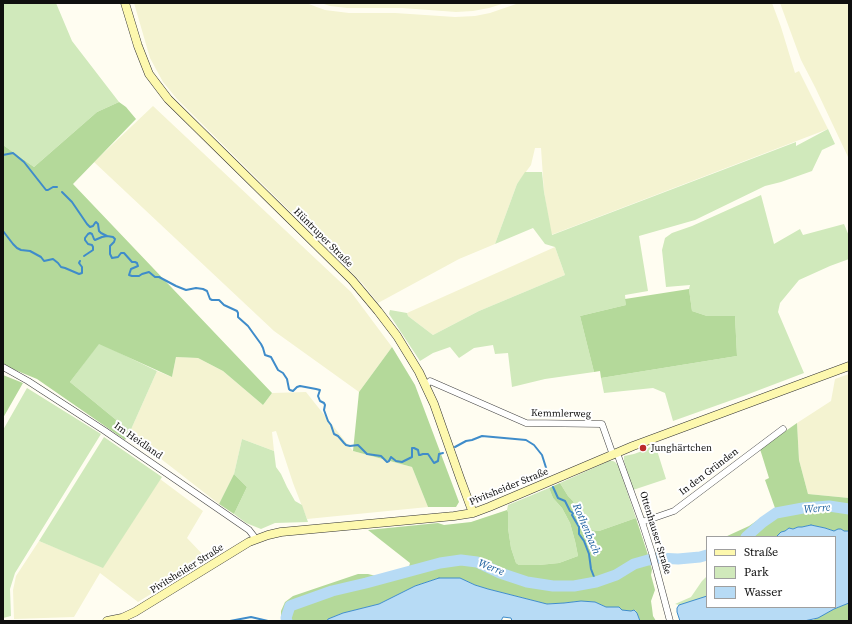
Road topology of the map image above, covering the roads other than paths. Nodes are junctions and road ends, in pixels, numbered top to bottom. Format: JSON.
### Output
{"nodes":[{"id":1,"x":125,"y":3,"type":"edge"},
{"id":2,"x":849,"y":366,"type":"edge"},
{"id":3,"x":3,"y":367,"type":"edge"},
{"id":4,"x":426,"y":384,"type":"junction"},
{"id":5,"x":783,"y":429,"type":"dead end"},
{"id":6,"x":615,"y":454,"type":"junction"},
{"id":7,"x":473,"y":513,"type":"junction"},
{"id":8,"x":642,"y":522,"type":"junction"},
{"id":9,"x":256,"y":539,"type":"junction"},
{"id":10,"x":107,"y":621,"type":"edge"},
{"id":11,"x":670,"y":621,"type":"edge"}],
"edges":[{"from":1,"to":4,"type":"main road","name":"Hüntruper Straße"},
{"from":2,"to":6,"type":"main road","name":"Pivitsheider Straße"},
{"from":3,"to":9,"type":"street","name":"Im Heidland"},
{"from":4,"to":6,"type":"street","name":"Kemmlerweg"},
{"from":4,"to":7,"type":"main road","name":"Hüntruper Straße"},
{"from":5,"to":8,"type":"street","name":"In den Gründen"},
{"from":6,"to":7,"type":"main road","name":"Pivitsheider Straße"},
{"from":6,"to":8,"type":"street","name":"Ottenhauser Straße"},
{"from":7,"to":9,"type":"main road","name":"Pivitsheider Straße"},
{"from":8,"to":11,"type":"street","name":"Ottenhauser Straße"},
{"from":9,"to":10,"type":"main road","name":"Pivitsheider Straße"}]}
